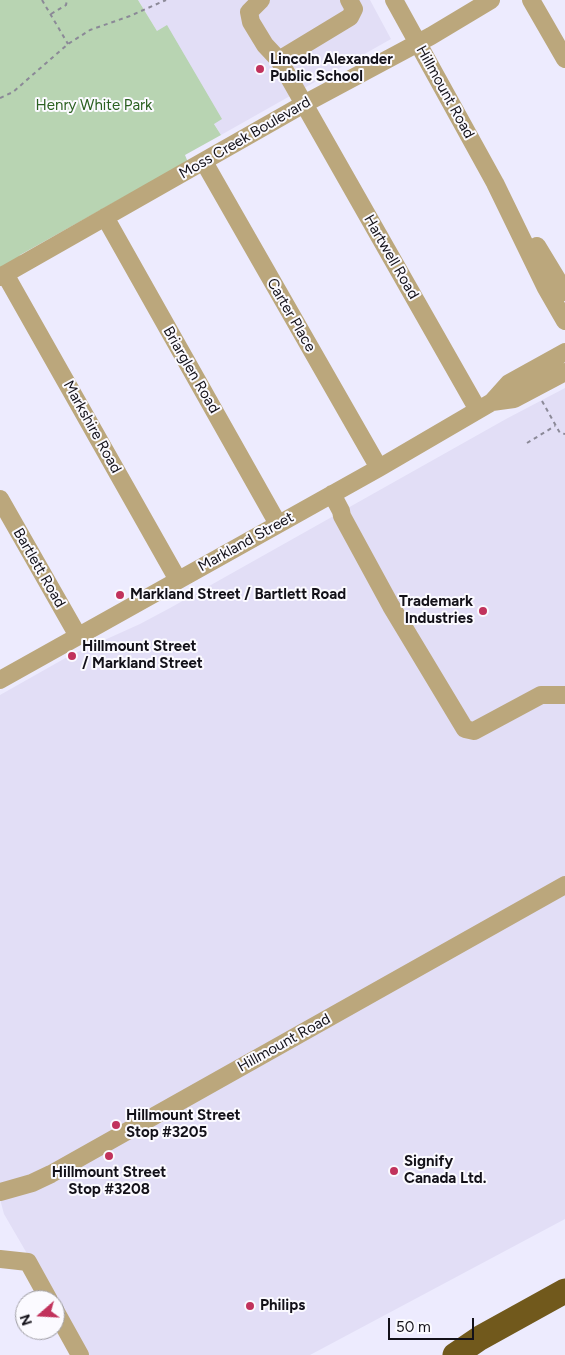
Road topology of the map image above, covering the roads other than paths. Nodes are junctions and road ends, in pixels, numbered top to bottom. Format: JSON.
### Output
{"nodes":[{"id":1,"x":261,"y":0,"type":"edge"},
{"id":2,"x":349,"y":0,"type":"edge"},
{"id":3,"x":394,"y":0,"type":"edge"},
{"id":4,"x":491,"y":0,"type":"edge"},
{"id":5,"x":531,"y":0,"type":"edge"},
{"id":6,"x":418,"y":43,"type":"junction"},
{"id":7,"x":279,"y":60,"type":"junction"},
{"id":8,"x":565,"y":60,"type":"edge"},
{"id":9,"x":304,"y":104,"type":"junction"},
{"id":10,"x":204,"y":162,"type":"junction"},
{"id":11,"x":495,"y":183,"type":"junction"},
{"id":12,"x":105,"y":217,"type":"junction"},
{"id":13,"x":3,"y":275,"type":"edge"},
{"id":14,"x":565,"y":292,"type":"edge"},
{"id":15,"x":565,"y":321,"type":"edge"},
{"id":16,"x":565,"y":352,"type":"edge"},
{"id":17,"x":565,"y":372,"type":"edge"},
{"id":18,"x":485,"y":406,"type":"junction"},
{"id":19,"x":379,"y":468,"type":"junction"},
{"id":20,"x":332,"y":494,"type":"junction"},
{"id":21,"x":0,"y":499,"type":"edge"},
{"id":22,"x":278,"y":524,"type":"junction"},
{"id":23,"x":178,"y":580,"type":"junction"},
{"id":24,"x":78,"y":636,"type":"junction"},
{"id":25,"x":0,"y":680,"type":"edge"},
{"id":26,"x":565,"y":695,"type":"edge"},
{"id":27,"x":565,"y":885,"type":"edge"},
{"id":28,"x":0,"y":1192,"type":"edge"},
{"id":29,"x":0,"y":1259,"type":"edge"},
{"id":30,"x":43,"y":1290,"type":"edge"},
{"id":31,"x":565,"y":1291,"type":"edge"},
{"id":32,"x":65,"y":1328,"type":"edge"},
{"id":33,"x":480,"y":1338,"type":"junction"},
{"id":34,"x":80,"y":1355,"type":"edge"},
{"id":35,"x":433,"y":1355,"type":"edge"},
{"id":36,"x":455,"y":1355,"type":"edge"}],
"edges":[{"from":1,"to":7,"type":"street","name":"Hartwell Road"},
{"from":2,"to":7,"type":"street"},
{"from":3,"to":6,"type":"street","name":"Hillmount Road"},
{"from":4,"to":6,"type":"street","name":"Moss Creek Boulevard"},
{"from":5,"to":8,"type":"street"},
{"from":6,"to":9,"type":"street","name":"Moss Creek Boulevard"},
{"from":6,"to":11,"type":"street","name":"Hillmount Road"},
{"from":7,"to":9,"type":"street","name":"Hartwell Road"},
{"from":9,"to":10,"type":"street","name":"Moss Creek Boulevard"},
{"from":9,"to":18,"type":"street","name":"Hartwell Road"},
{"from":10,"to":12,"type":"street","name":"Moss Creek Boulevard"},
{"from":10,"to":19,"type":"street","name":"Carter Place"},
{"from":11,"to":14,"type":"street","name":"Hillmount Road"},
{"from":11,"to":15,"type":"street","name":"Hillmount Road"},
{"from":12,"to":13,"type":"street","name":"Moss Creek Boulevard"},
{"from":12,"to":22,"type":"street","name":"Briarglen Road"},
{"from":13,"to":23,"type":"street","name":"Markshire Road"},
{"from":16,"to":18,"type":"street","name":"Markland Street"},
{"from":17,"to":18,"type":"street","name":"Markland Street"},
{"from":18,"to":19,"type":"street","name":"Markland Street"},
{"from":19,"to":20,"type":"street","name":"Markland Street"},
{"from":20,"to":22,"type":"street","name":"Markland Street"},
{"from":20,"to":26,"type":"street"},
{"from":21,"to":24,"type":"street","name":"Bartlett Road"},
{"from":22,"to":23,"type":"street","name":"Markland Street"},
{"from":23,"to":24,"type":"street","name":"Markland Street"},
{"from":24,"to":25,"type":"street","name":"Markland Street"},
{"from":27,"to":28,"type":"street","name":"Hillmount Road"},
{"from":29,"to":30,"type":"street"},
{"from":31,"to":33,"type":"highway"},
{"from":32,"to":34,"type":"street"},
{"from":33,"to":35,"type":"highway"},
{"from":33,"to":36,"type":"highway"}]}
